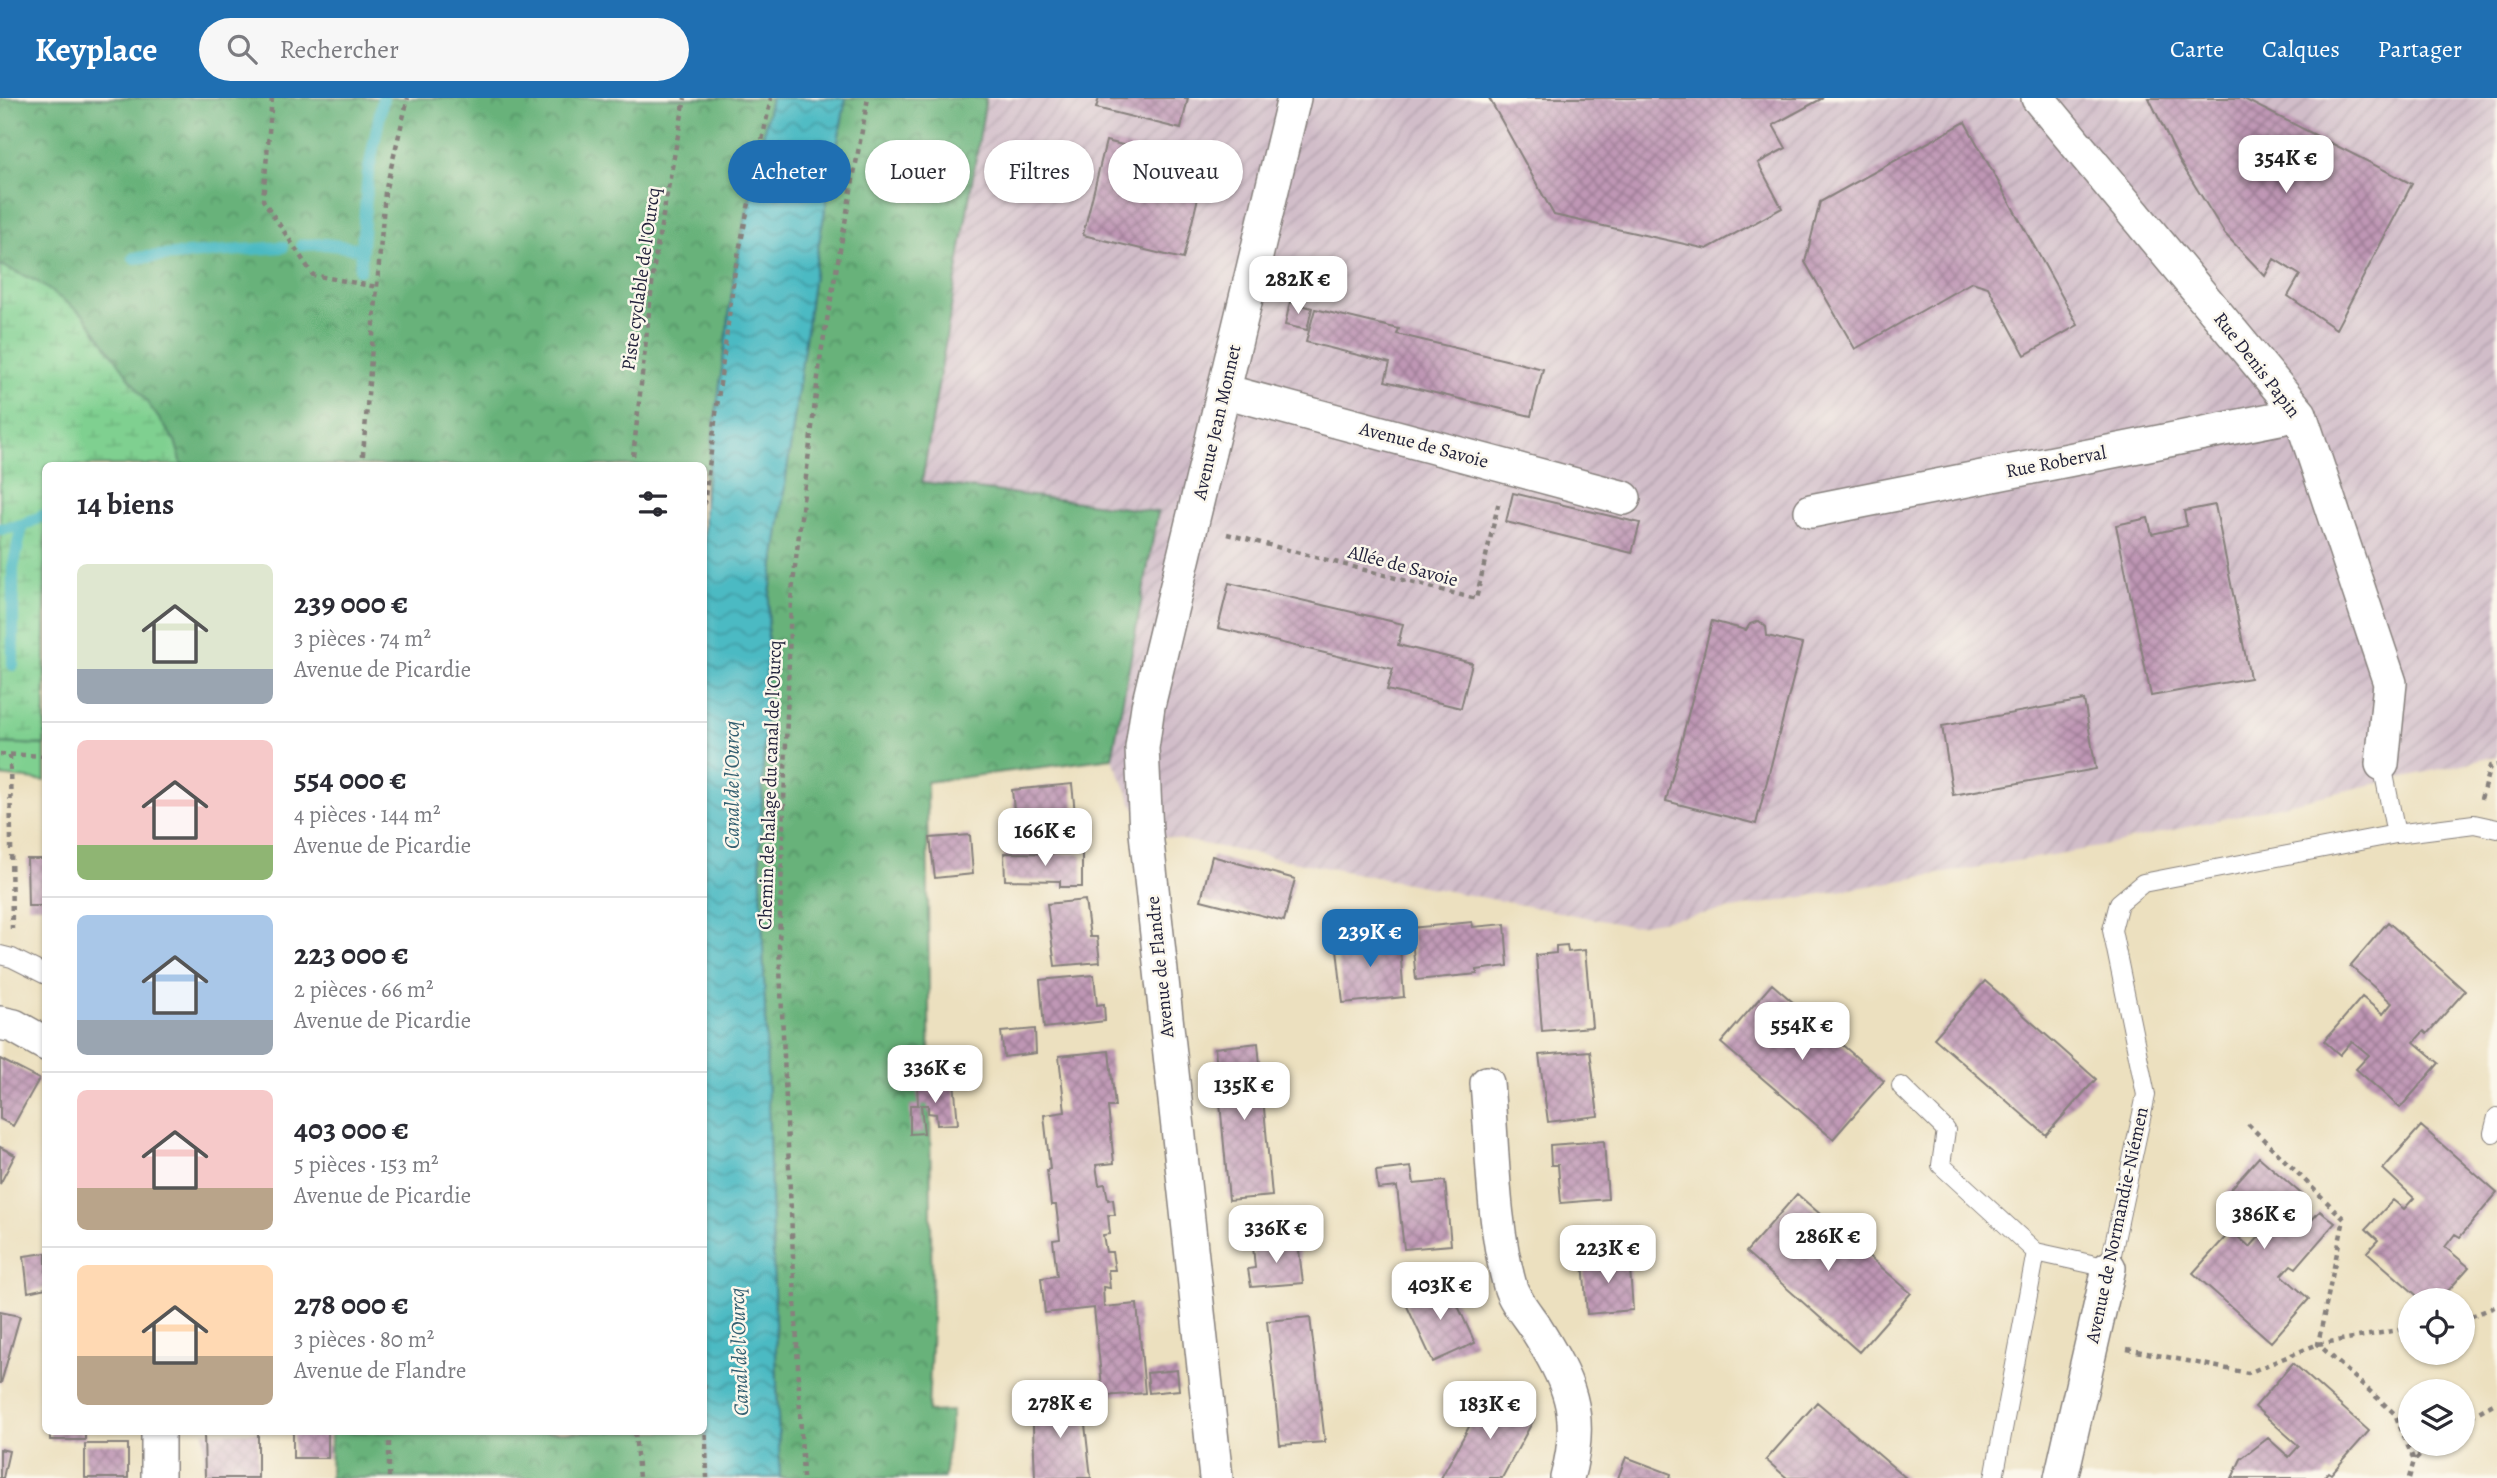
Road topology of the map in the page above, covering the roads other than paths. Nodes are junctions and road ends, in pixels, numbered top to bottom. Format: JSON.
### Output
{"nodes":[{"id":1,"x":1294,"y":98,"type":"edge"},
{"id":2,"x":2038,"y":98,"type":"edge"},
{"id":3,"x":1224,"y":391,"type":"junction"},
{"id":4,"x":2300,"y":414,"type":"junction"},
{"id":5,"x":1624,"y":498,"type":"dead end"},
{"id":6,"x":1811,"y":511,"type":"dead end"},
{"id":7,"x":1148,"y":706,"type":"joint"},
{"id":8,"x":2382,"y":764,"type":"joint"},
{"id":9,"x":2497,"y":829,"type":"edge"},
{"id":10,"x":2396,"y":834,"type":"junction"},
{"id":11,"x":6,"y":956,"type":"edge"},
{"id":12,"x":42,"y":973,"type":"edge"},
{"id":13,"x":0,"y":1023,"type":"edge"},
{"id":14,"x":42,"y":1042,"type":"edge"},
{"id":15,"x":1487,"y":1083,"type":"dead end"},
{"id":16,"x":1901,"y":1086,"type":"dead end"},
{"id":17,"x":2036,"y":1252,"type":"junction"},
{"id":18,"x":2109,"y":1268,"type":"junction"},
{"id":19,"x":158,"y":1435,"type":"edge"},
{"id":20,"x":158,"y":1478,"type":"edge"},
{"id":21,"x":1216,"y":1478,"type":"edge"},
{"id":22,"x":1567,"y":1478,"type":"edge"},
{"id":23,"x":1994,"y":1478,"type":"edge"},
{"id":24,"x":2061,"y":1478,"type":"edge"}],
"edges":[{"from":1,"to":3,"type":"street","name":"Avenue Jean Monnet"},
{"from":2,"to":4,"type":"street","name":"Rue Denis Papin"},
{"from":3,"to":5,"type":"street","name":"Avenue de Savoie"},
{"from":3,"to":7,"type":"street","name":"Avenue Jean Monnet"},
{"from":4,"to":6,"type":"street","name":"Rue Roberval"},
{"from":4,"to":8,"type":"street","name":"Rue Denis Papin"},
{"from":7,"to":21,"type":"street","name":"Avenue de Flandre"},
{"from":8,"to":10,"type":"lane"},
{"from":9,"to":10,"type":"lane","name":"Avenue de Normandie-Niémen"},
{"from":10,"to":18,"type":"lane","name":"Avenue de Normandie-Niémen"},
{"from":11,"to":12,"type":"lane"},
{"from":13,"to":14,"type":"street"},
{"from":15,"to":22,"type":"street"},
{"from":16,"to":17,"type":"lane"},
{"from":17,"to":18,"type":"lane"},
{"from":17,"to":23,"type":"lane"},
{"from":18,"to":24,"type":"street","name":"Avenue de Normandie-Niémen"},
{"from":19,"to":20,"type":"street"}]}
